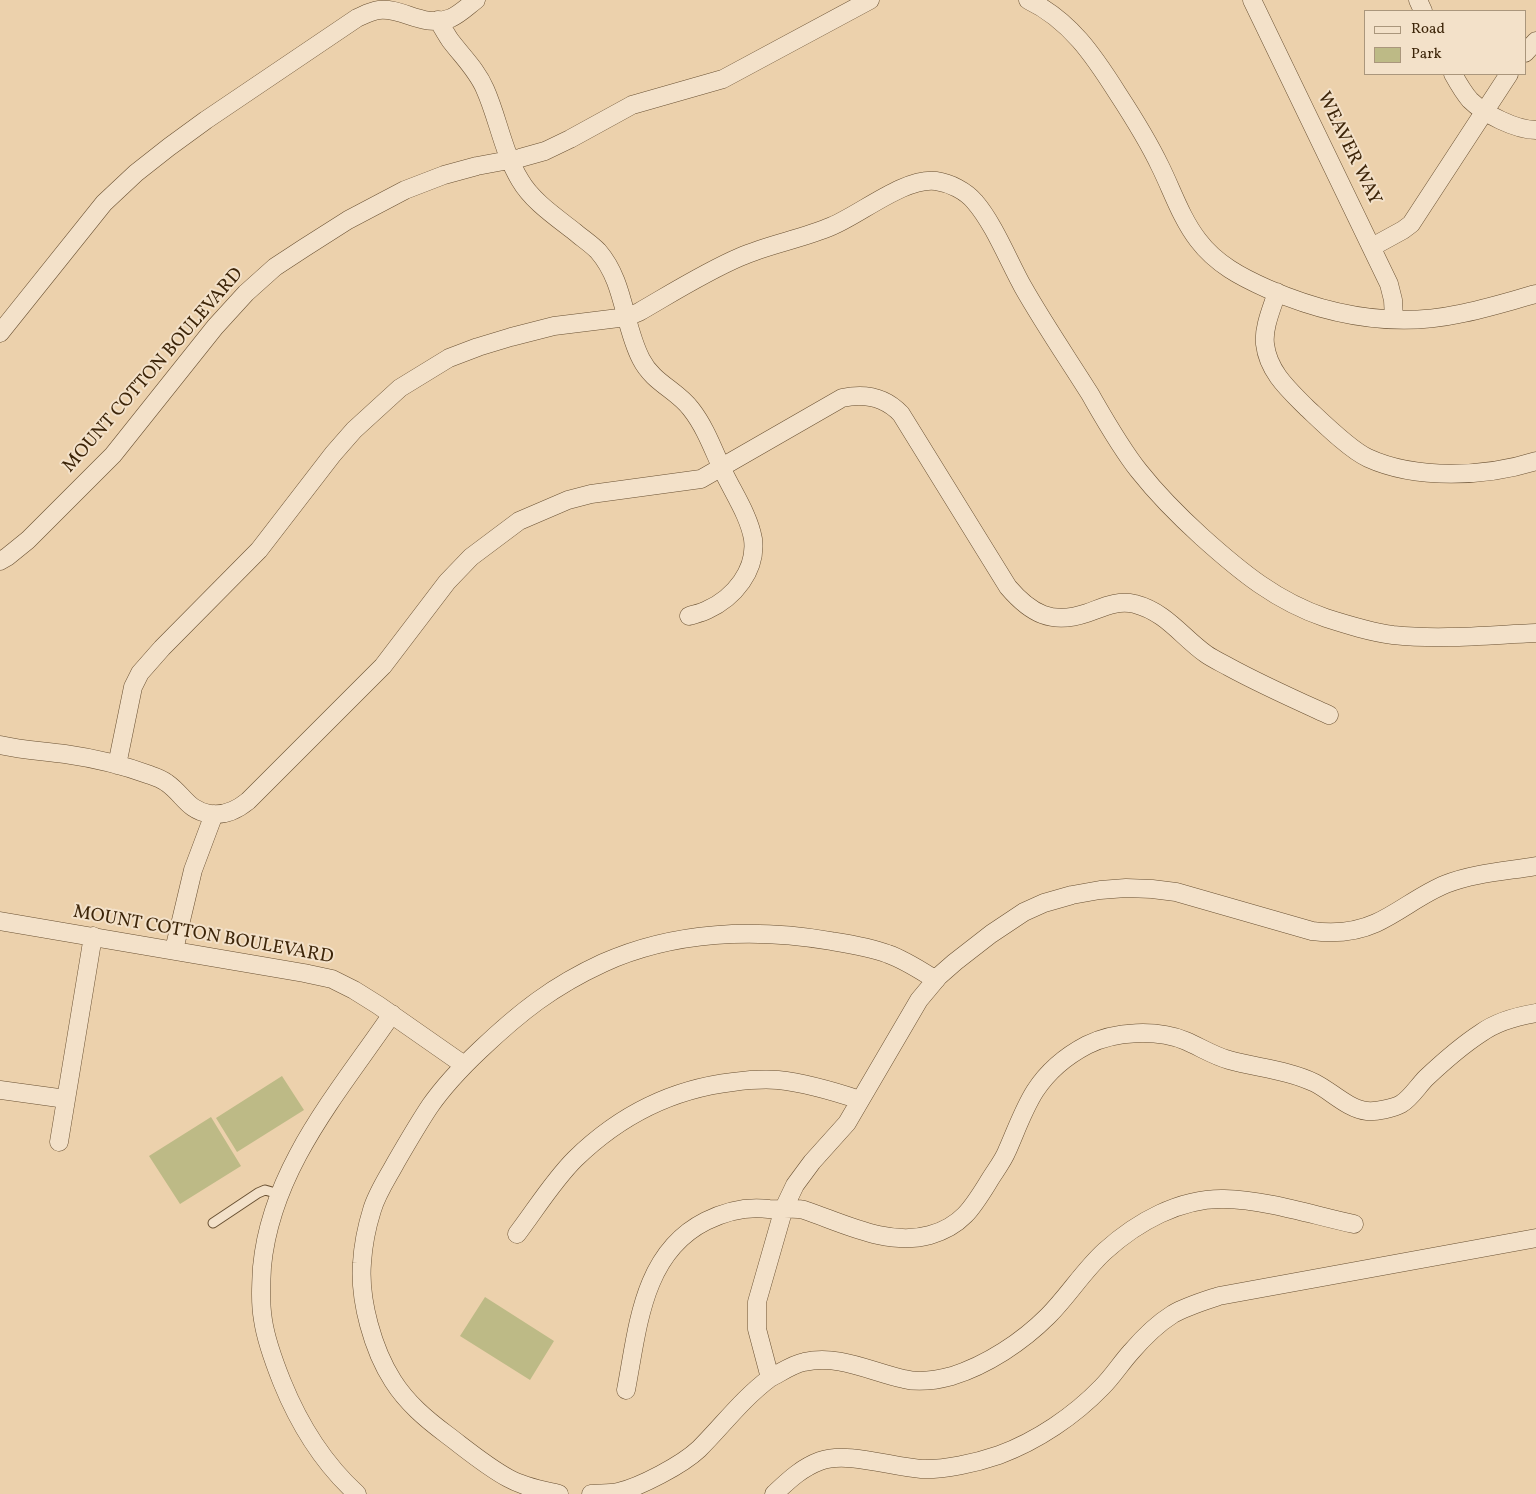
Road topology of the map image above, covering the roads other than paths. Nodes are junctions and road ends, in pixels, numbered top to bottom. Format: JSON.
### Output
{"nodes":[{"id":1,"x":476,"y":0,"type":"edge"},
{"id":2,"x":870,"y":0,"type":"edge"},
{"id":3,"x":1028,"y":0,"type":"edge"},
{"id":4,"x":1252,"y":0,"type":"edge"},
{"id":5,"x":438,"y":20,"type":"junction"},
{"id":6,"x":1536,"y":41,"type":"edge"},
{"id":7,"x":1526,"y":52,"type":"edge"},
{"id":8,"x":1454,"y":75,"type":"edge"},
{"id":9,"x":1508,"y":75,"type":"edge"},
{"id":10,"x":1484,"y":112,"type":"junction"},
{"id":11,"x":1536,"y":130,"type":"edge"},
{"id":12,"x":510,"y":160,"type":"junction"},
{"id":13,"x":1372,"y":247,"type":"junction"},
{"id":14,"x":1277,"y":292,"type":"junction"},
{"id":15,"x":1536,"y":294,"type":"edge"},
{"id":16,"x":627,"y":317,"type":"junction"},
{"id":17,"x":1394,"y":319,"type":"junction"},
{"id":18,"x":0,"y":333,"type":"edge"},
{"id":19,"x":1536,"y":461,"type":"edge"},
{"id":20,"x":722,"y":468,"type":"junction"},
{"id":21,"x":0,"y":561,"type":"edge"},
{"id":22,"x":689,"y":616,"type":"dead end"},
{"id":23,"x":1536,"y":632,"type":"edge"},
{"id":24,"x":1329,"y":715,"type":"dead end"},
{"id":25,"x":0,"y":746,"type":"edge"},
{"id":26,"x":117,"y":765,"type":"junction"},
{"id":27,"x":214,"y":814,"type":"junction"},
{"id":28,"x":1536,"y":866,"type":"edge"},
{"id":29,"x":0,"y":921,"type":"edge"},
{"id":30,"x":93,"y":936,"type":"junction"},
{"id":31,"x":174,"y":950,"type":"junction"},
{"id":32,"x":936,"y":980,"type":"junction"},
{"id":33,"x":1536,"y":1013,"type":"edge"},
{"id":34,"x":392,"y":1014,"type":"junction"},
{"id":35,"x":464,"y":1065,"type":"junction"},
{"id":36,"x":0,"y":1090,"type":"edge"},
{"id":37,"x":66,"y":1099,"type":"junction"},
{"id":38,"x":860,"y":1100,"type":"junction"},
{"id":39,"x":58,"y":1142,"type":"dead end"},
{"id":40,"x":279,"y":1194,"type":"junction"},
{"id":41,"x":784,"y":1211,"type":"junction"},
{"id":42,"x":213,"y":1223,"type":"dead end"},
{"id":43,"x":1354,"y":1224,"type":"dead end"},
{"id":44,"x":518,"y":1234,"type":"dead end"},
{"id":45,"x":1536,"y":1238,"type":"edge"},
{"id":46,"x":770,"y":1378,"type":"junction"},
{"id":47,"x":626,"y":1390,"type":"dead end"},
{"id":48,"x":357,"y":1494,"type":"edge"},
{"id":49,"x":559,"y":1494,"type":"edge"},
{"id":50,"x":590,"y":1494,"type":"edge"},
{"id":51,"x":774,"y":1494,"type":"edge"}],
"edges":[{"from":1,"to":5,"type":"street"},
{"from":2,"to":12,"type":"street","name":"MOUNT COTTON BOULEVARD"},
{"from":3,"to":14,"type":"street"},
{"from":4,"to":13,"type":"street","name":"WEAVER WAY"},
{"from":5,"to":12,"type":"street"},
{"from":5,"to":18,"type":"street"},
{"from":6,"to":7,"type":"street"},
{"from":8,"to":10,"type":"street"},
{"from":9,"to":10,"type":"street"},
{"from":10,"to":11,"type":"street"},
{"from":10,"to":13,"type":"street"},
{"from":12,"to":16,"type":"street"},
{"from":12,"to":21,"type":"street","name":"MOUNT COTTON BOULEVARD"},
{"from":13,"to":17,"type":"street","name":"WEAVER WAY"},
{"from":14,"to":17,"type":"street"},
{"from":14,"to":19,"type":"street"},
{"from":15,"to":17,"type":"street"},
{"from":16,"to":20,"type":"street"},
{"from":16,"to":23,"type":"street"},
{"from":16,"to":26,"type":"street"},
{"from":20,"to":22,"type":"street"},
{"from":20,"to":24,"type":"street"},
{"from":20,"to":27,"type":"street"},
{"from":25,"to":26,"type":"street"},
{"from":26,"to":27,"type":"street"},
{"from":27,"to":31,"type":"street"},
{"from":28,"to":32,"type":"street"},
{"from":29,"to":30,"type":"street","name":"MOUNT COTTON BOULEVARD"},
{"from":30,"to":31,"type":"street","name":"MOUNT COTTON BOULEVARD"},
{"from":30,"to":37,"type":"street"},
{"from":31,"to":34,"type":"street","name":"MOUNT COTTON BOULEVARD"},
{"from":32,"to":35,"type":"street"},
{"from":32,"to":38,"type":"street"},
{"from":33,"to":41,"type":"street"},
{"from":34,"to":35,"type":"street","name":"MOUNT COTTON BOULEVARD"},
{"from":34,"to":40,"type":"street"},
{"from":35,"to":49,"type":"street"},
{"from":36,"to":37,"type":"street"},
{"from":37,"to":39,"type":"street"},
{"from":38,"to":41,"type":"street"},
{"from":38,"to":44,"type":"street"},
{"from":40,"to":42,"type":"lane"},
{"from":40,"to":48,"type":"street"},
{"from":41,"to":46,"type":"street"},
{"from":41,"to":47,"type":"street"},
{"from":43,"to":46,"type":"street"},
{"from":45,"to":51,"type":"street"},
{"from":46,"to":50,"type":"street"}]}
